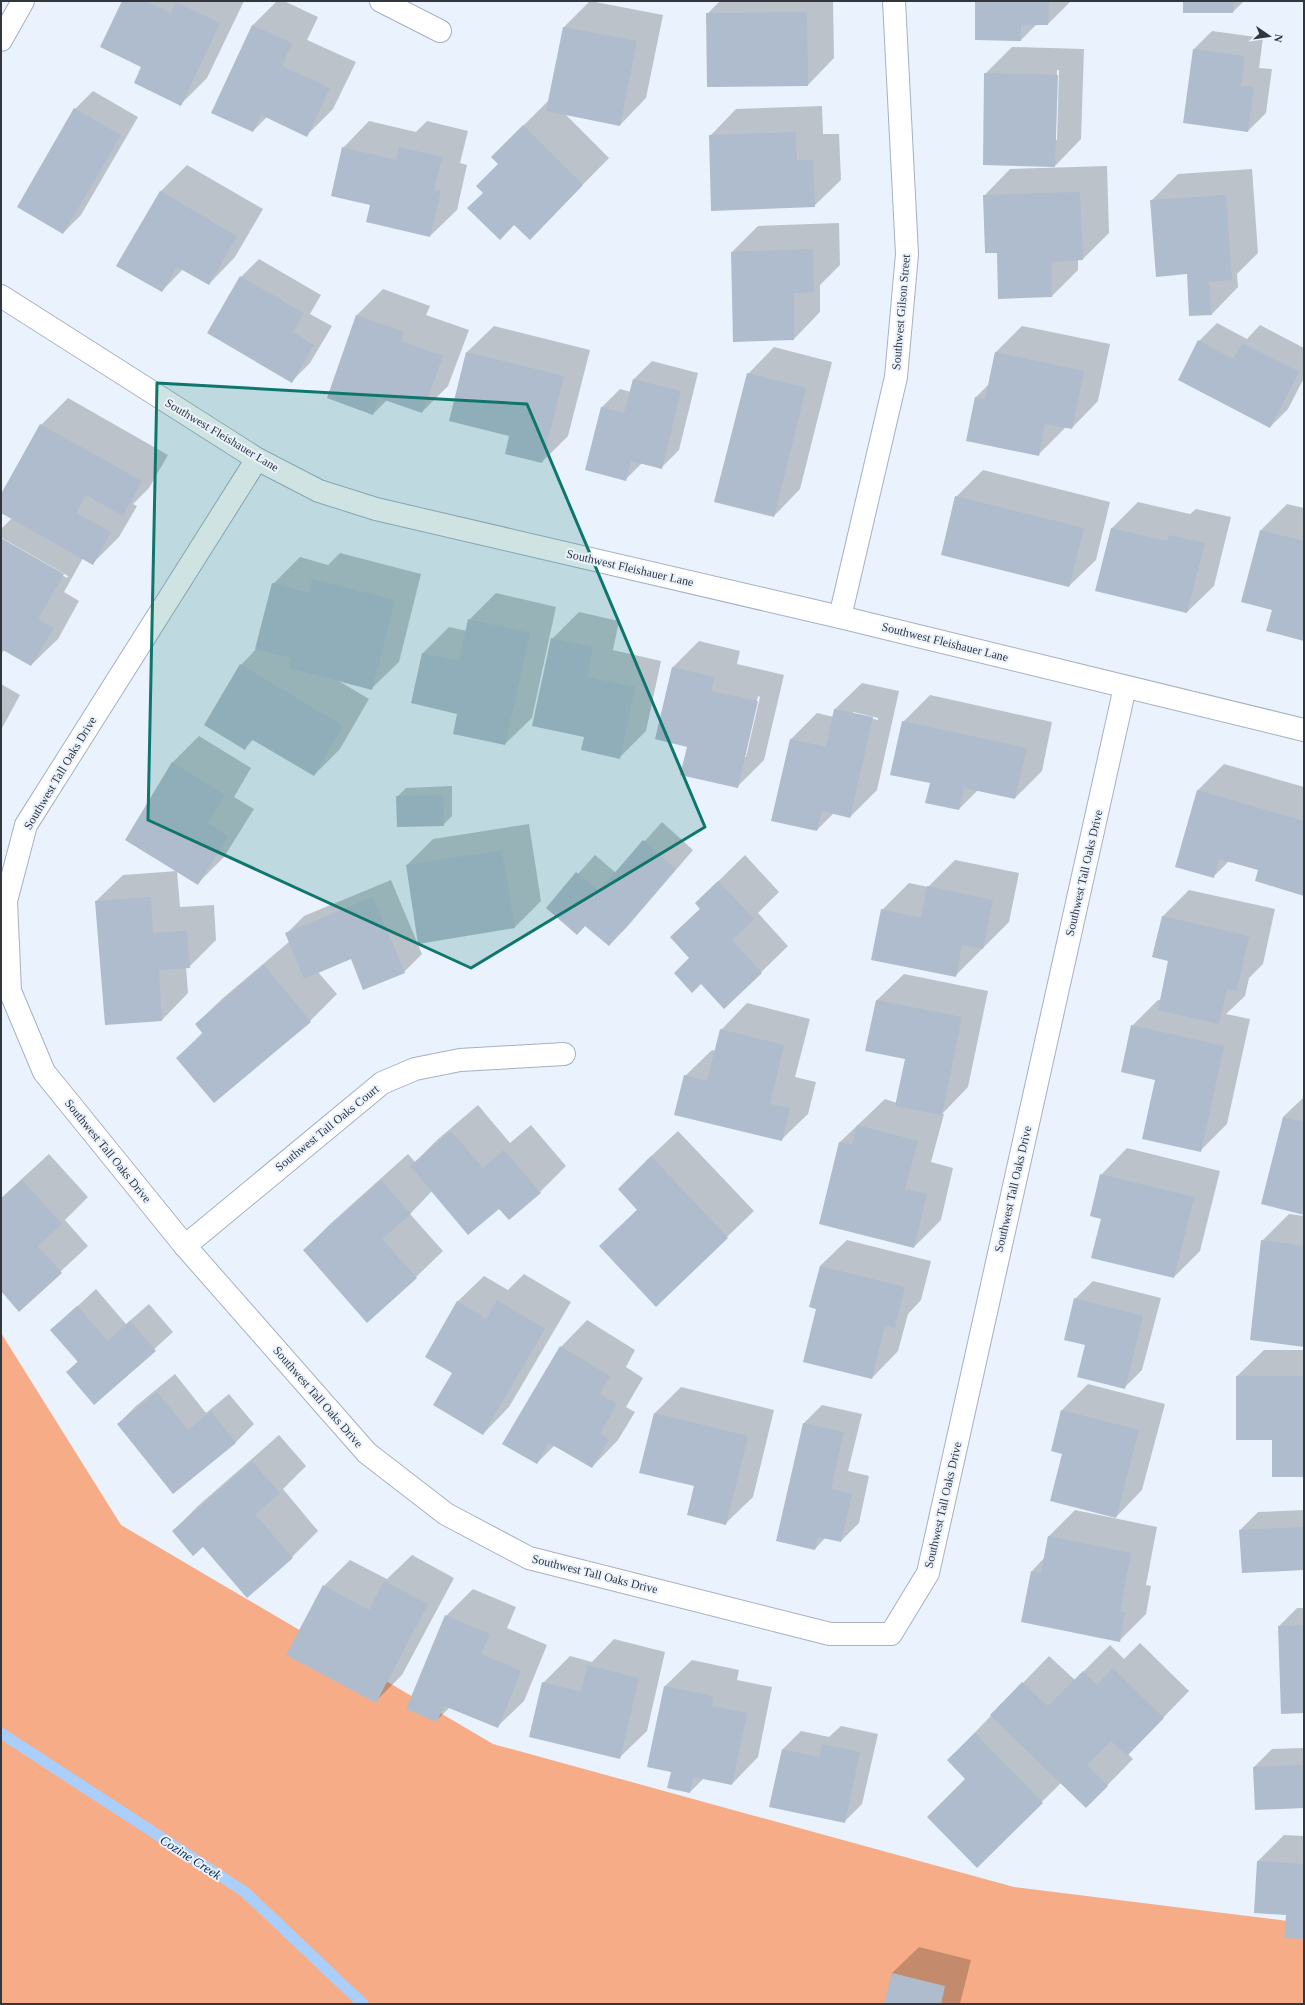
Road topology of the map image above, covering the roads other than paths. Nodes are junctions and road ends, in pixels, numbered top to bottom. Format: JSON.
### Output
{"nodes":[{"id":1,"x":23,"y":1,"type":"edge"},
{"id":2,"x":381,"y":1,"type":"edge"},
{"id":3,"x":894,"y":1,"type":"edge"},
{"id":4,"x":440,"y":32,"type":"dead end"},
{"id":5,"x":1,"y":40,"type":"edge"},
{"id":6,"x":1,"y":296,"type":"edge"},
{"id":7,"x":257,"y":459,"type":"junction"},
{"id":8,"x":840,"y":617,"type":"junction"},
{"id":9,"x":1125,"y":687,"type":"junction"},
{"id":10,"x":1304,"y":730,"type":"edge"},
{"id":11,"x":564,"y":1054,"type":"dead end"},
{"id":12,"x":185,"y":1246,"type":"junction"}],
"edges":[{"from":1,"to":5,"type":"street"},
{"from":2,"to":4,"type":"street"},
{"from":3,"to":8,"type":"street","name":"Southwest Gilson Street"},
{"from":6,"to":7,"type":"street","name":"Southwest Fleishauer Lane"},
{"from":7,"to":8,"type":"street","name":"Southwest Fleishauer Lane"},
{"from":7,"to":12,"type":"street","name":"Southwest Tall Oaks Drive"},
{"from":8,"to":9,"type":"street","name":"Southwest Fleishauer Lane"},
{"from":9,"to":10,"type":"street","name":"Southwest Fleishauer Lane"},
{"from":9,"to":12,"type":"street","name":"Southwest Tall Oaks Drive"},
{"from":11,"to":12,"type":"street","name":"Southwest Tall Oaks Court"}]}
